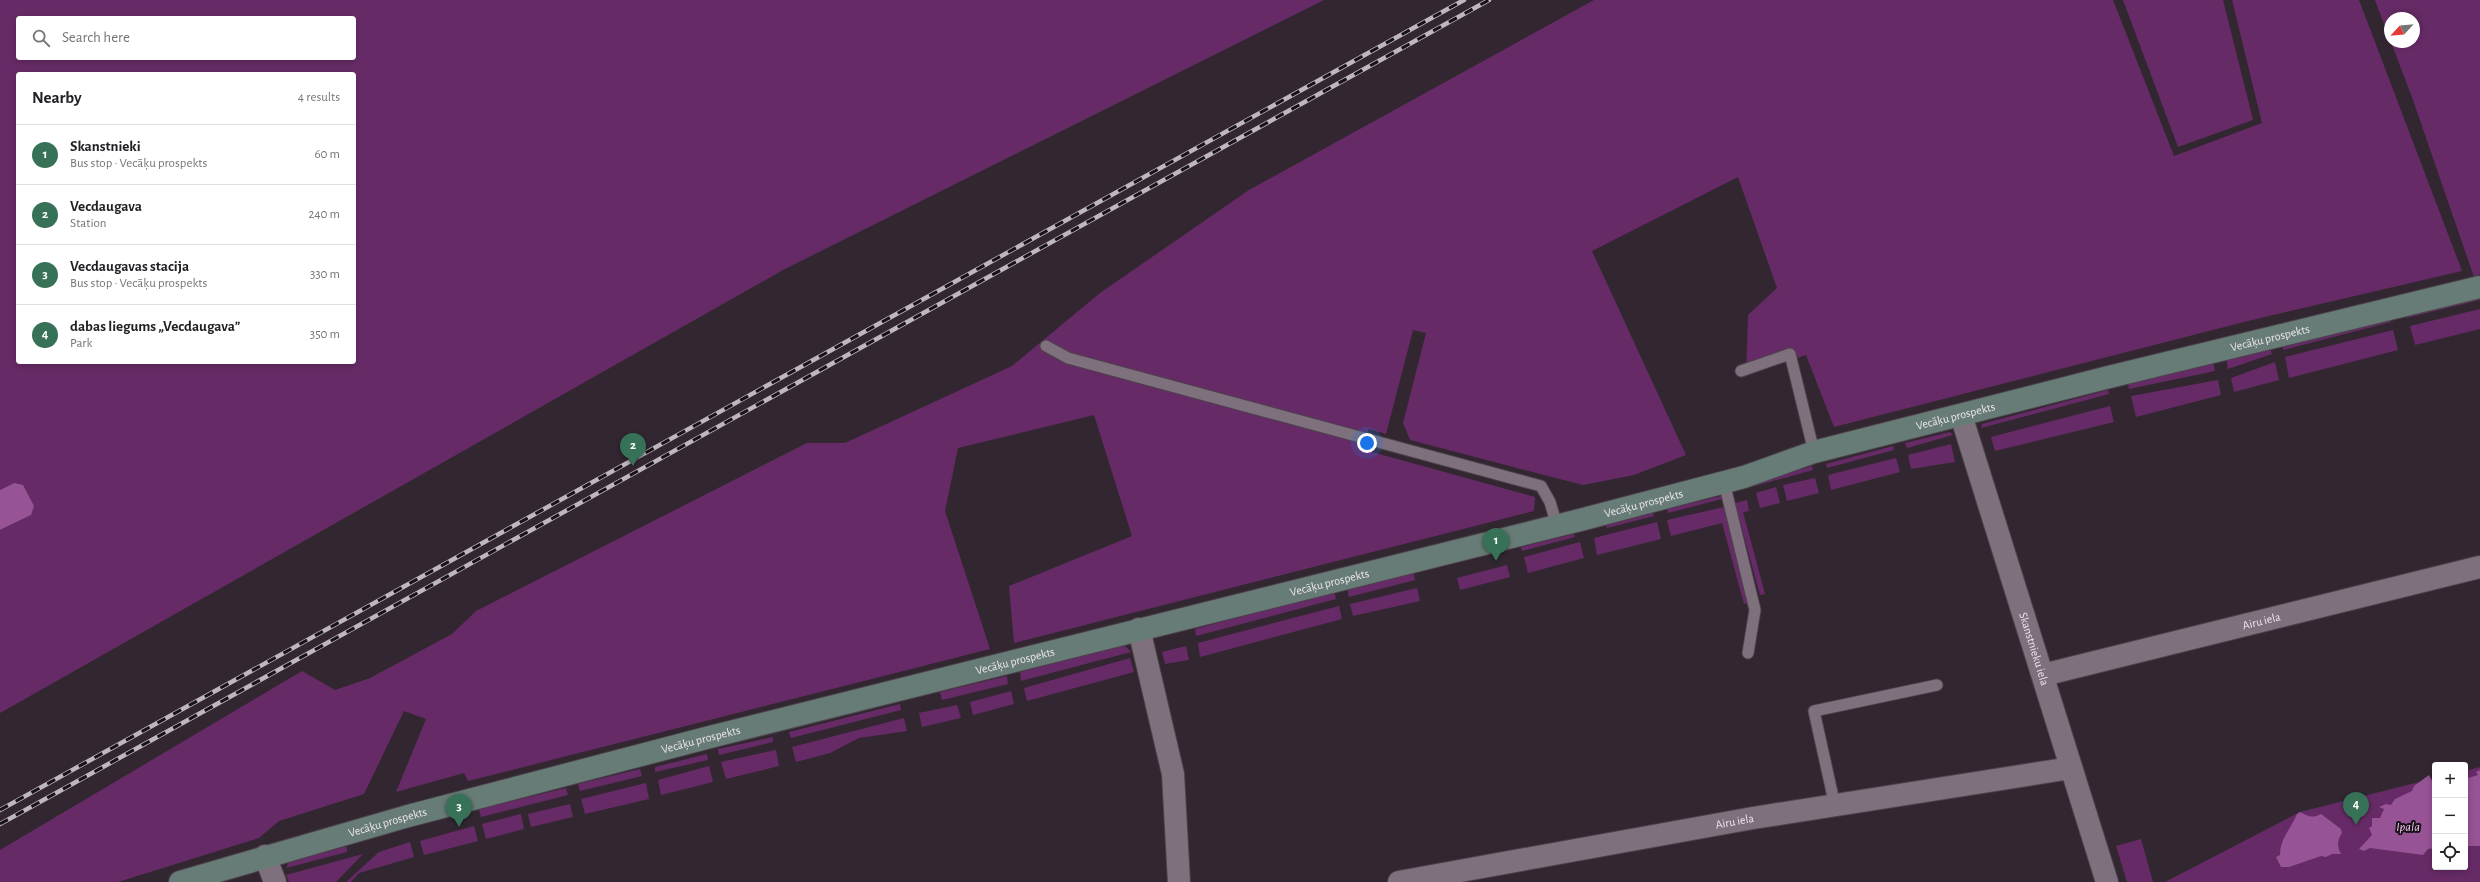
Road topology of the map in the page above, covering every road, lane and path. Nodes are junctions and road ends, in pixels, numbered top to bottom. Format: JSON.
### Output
{"nodes":[{"id":1,"x":2480,"y":287,"type":"edge"},
{"id":2,"x":1046,"y":346,"type":"dead end"},
{"id":3,"x":1741,"y":371,"type":"dead end"},
{"id":4,"x":1961,"y":415,"type":"junction"},
{"id":5,"x":1814,"y":452,"type":"junction"},
{"id":6,"x":1724,"y":482,"type":"junction"},
{"id":7,"x":1557,"y":526,"type":"junction"},
{"id":8,"x":2480,"y":567,"type":"edge"},
{"id":9,"x":1139,"y":629,"type":"junction"},
{"id":10,"x":1748,"y":653,"type":"dead end"},
{"id":11,"x":2043,"y":675,"type":"junction"},
{"id":12,"x":1938,"y":685,"type":"dead end"},
{"id":13,"x":2071,"y":768,"type":"junction"},
{"id":14,"x":1835,"y":806,"type":"junction"},
{"id":15,"x":265,"y":856,"type":"junction"},
{"id":16,"x":180,"y":882,"type":"edge"},
{"id":17,"x":275,"y":882,"type":"edge"},
{"id":18,"x":1179,"y":882,"type":"edge"},
{"id":19,"x":1399,"y":882,"type":"edge"},
{"id":20,"x":2107,"y":882,"type":"edge"}],
"edges":[{"from":1,"to":4,"type":"main road","name":"Vecāķu prospekts"},
{"from":2,"to":7,"type":"lane"},
{"from":3,"to":5,"type":"lane"},
{"from":4,"to":5,"type":"main road","name":"Vecāķu prospekts"},
{"from":4,"to":11,"type":"street","name":"Skanstnieku iela"},
{"from":5,"to":6,"type":"main road","name":"Vecāķu prospekts"},
{"from":6,"to":7,"type":"main road","name":"Vecāķu prospekts"},
{"from":6,"to":10,"type":"lane"},
{"from":7,"to":9,"type":"main road","name":"Vecāķu prospekts"},
{"from":8,"to":11,"type":"street","name":"Airu iela"},
{"from":9,"to":15,"type":"main road","name":"Vecāķu prospekts"},
{"from":9,"to":18,"type":"street"},
{"from":11,"to":13,"type":"street","name":"Skanstnieku iela"},
{"from":12,"to":14,"type":"lane"},
{"from":13,"to":14,"type":"street","name":"Airu iela"},
{"from":13,"to":20,"type":"street","name":"Skanstnieku iela"},
{"from":14,"to":19,"type":"street","name":"Airu iela"},
{"from":15,"to":16,"type":"main road","name":"Vecāķu prospekts"},
{"from":15,"to":17,"type":"street"}]}
